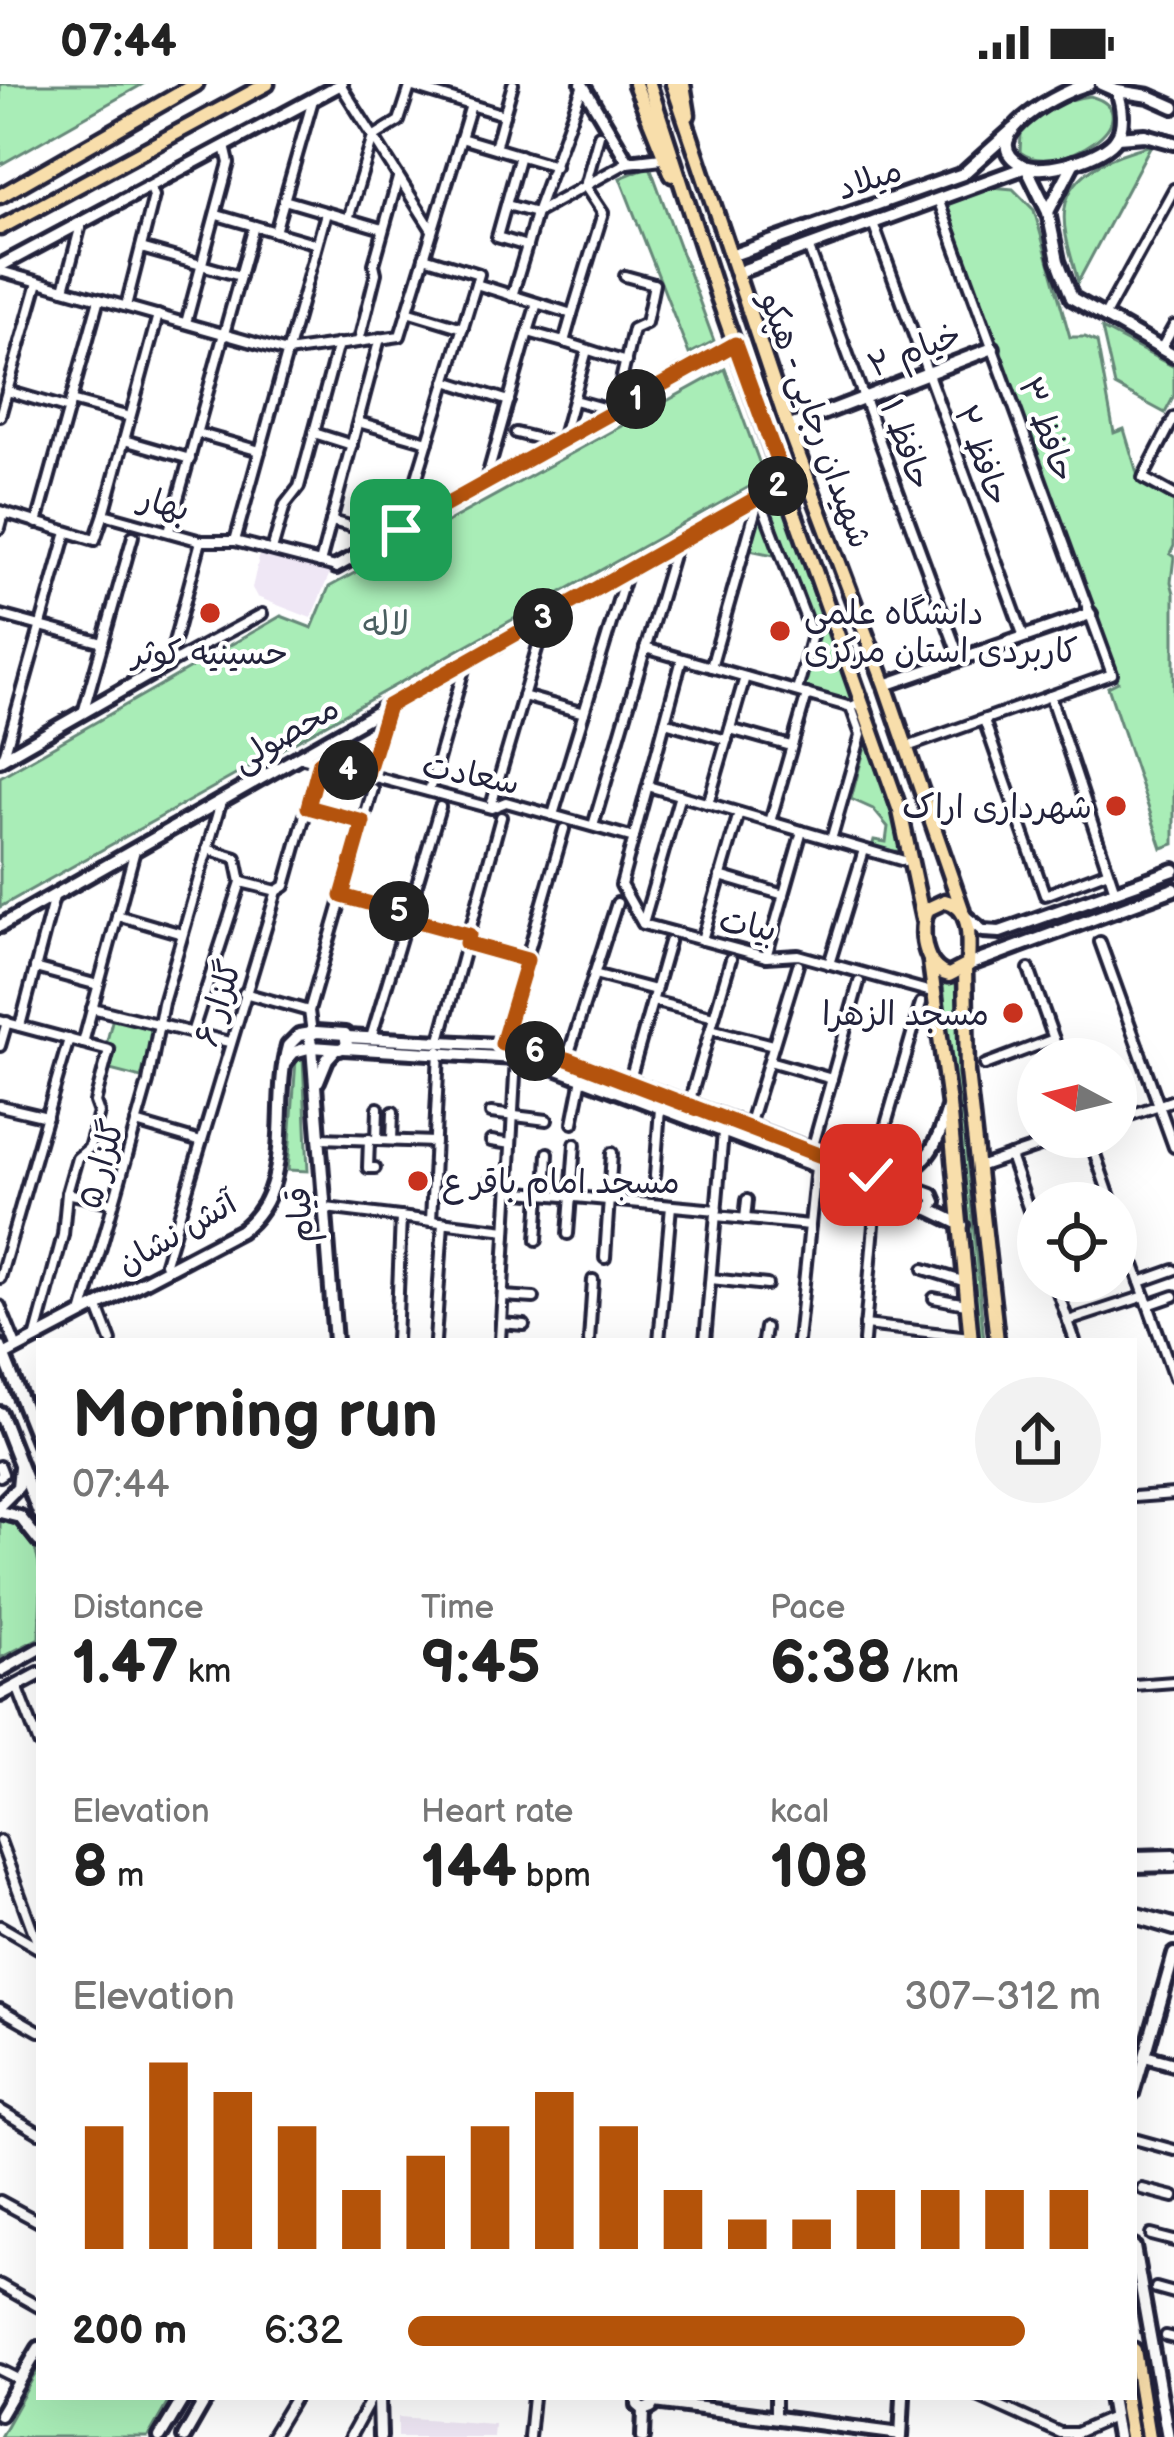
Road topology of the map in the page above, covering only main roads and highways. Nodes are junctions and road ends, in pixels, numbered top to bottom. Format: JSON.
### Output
{"nodes":[{"id":1,"x":196,"y":84,"type":"edge"},
{"id":2,"x":267,"y":84,"type":"edge"},
{"id":3,"x":276,"y":84,"type":"edge"},
{"id":4,"x":635,"y":84,"type":"edge"},
{"id":5,"x":649,"y":84,"type":"edge"},
{"id":6,"x":673,"y":84,"type":"edge"},
{"id":7,"x":683,"y":84,"type":"edge"},
{"id":8,"x":245,"y":99,"type":"junction"},
{"id":9,"x":692,"y":146,"type":"junction"},
{"id":10,"x":682,"y":191,"type":"junction"},
{"id":11,"x":0,"y":192,"type":"edge"},
{"id":12,"x":0,"y":228,"type":"edge"},
{"id":13,"x":964,"y":913,"type":"junction"},
{"id":14,"x":923,"y":919,"type":"junction"},
{"id":15,"x":930,"y":962,"type":"junction"},
{"id":16,"x":967,"y":966,"type":"junction"},
{"id":17,"x":971,"y":1338,"type":"edge"},
{"id":18,"x":997,"y":1338,"type":"edge"},
{"id":19,"x":1137,"y":2369,"type":"edge"},
{"id":20,"x":1125,"y":2400,"type":"edge"},
{"id":21,"x":1131,"y":2437,"type":"edge"},
{"id":22,"x":1148,"y":2437,"type":"edge"}],
"edges":[{"from":1,"to":11,"type":"main road"},
{"from":2,"to":8,"type":"main road"},
{"from":3,"to":8,"type":"main road"},
{"from":4,"to":10,"type":"main road"},
{"from":5,"to":10,"type":"main road","name":"شهیدان رجایی - هپکو"},
{"from":6,"to":9,"type":"main road","name":"شهیدان رجایی - هپکو"},
{"from":7,"to":9,"type":"main road"},
{"from":8,"to":12,"type":"main road"},
{"from":9,"to":13,"type":"main road","name":"شهیدان رجایی - هپکو"},
{"from":10,"to":14,"type":"main road","name":"شهیدان رجایی - هپکو"},
{"from":13,"to":14,"type":"main road"},
{"from":13,"to":16,"type":"main road","name":"شهیدان رجایی - هپکو"},
{"from":14,"to":15,"type":"main road","name":"شهیدان رجایی - هپکو"},
{"from":15,"to":16,"type":"main road"},
{"from":15,"to":17,"type":"main road","name":"شهیدان رجایی - هپکو"},
{"from":16,"to":18,"type":"main road","name":"شهیدان رجایی - هپکو"},
{"from":19,"to":22,"type":"main road"},
{"from":20,"to":21,"type":"main road"}]}
